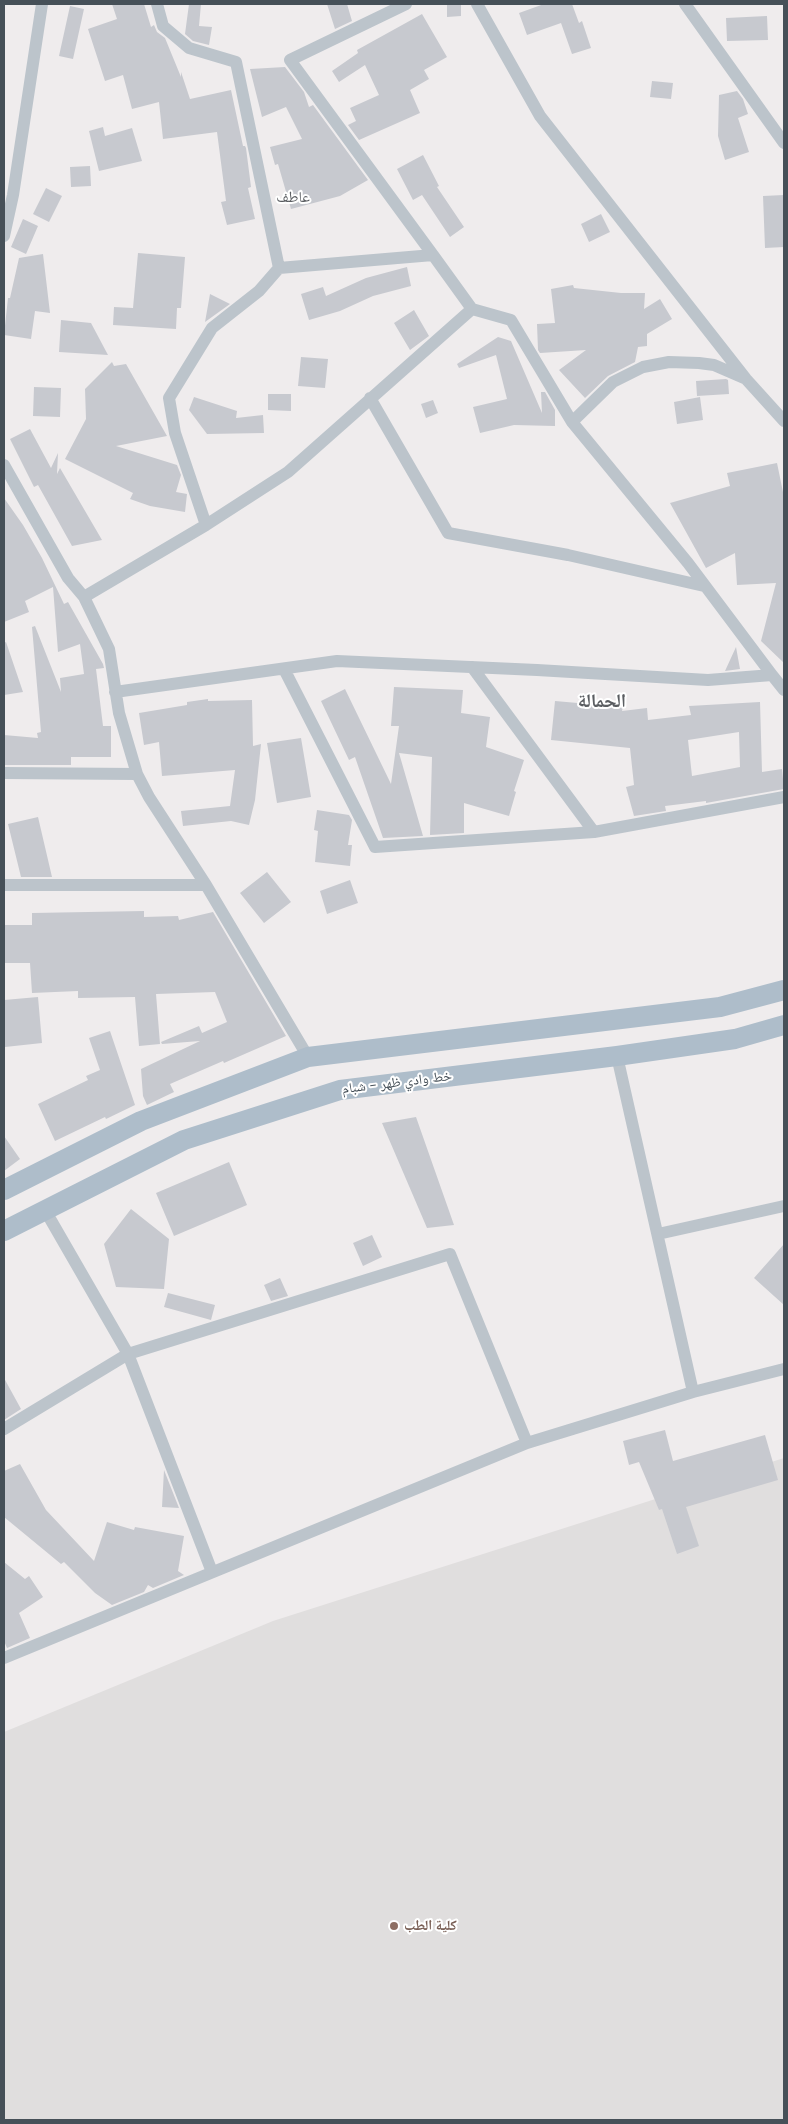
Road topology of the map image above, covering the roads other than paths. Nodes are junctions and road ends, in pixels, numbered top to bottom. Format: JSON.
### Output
{"nodes":[{"id":1,"x":42,"y":4,"type":"edge"},
{"id":2,"x":157,"y":4,"type":"edge"},
{"id":3,"x":406,"y":4,"type":"edge"},
{"id":4,"x":477,"y":4,"type":"edge"},
{"id":5,"x":685,"y":4,"type":"edge"},
{"id":6,"x":784,"y":143,"type":"edge"},
{"id":7,"x":4,"y":236,"type":"edge"},
{"id":8,"x":433,"y":255,"type":"junction"},
{"id":9,"x":279,"y":268,"type":"junction"},
{"id":10,"x":472,"y":309,"type":"junction"},
{"id":11,"x":746,"y":379,"type":"junction"},
{"id":12,"x":370,"y":398,"type":"junction"},
{"id":13,"x":784,"y":421,"type":"edge"},
{"id":14,"x":572,"y":422,"type":"junction"},
{"id":15,"x":4,"y":465,"type":"edge"},
{"id":16,"x":206,"y":525,"type":"junction"},
{"id":17,"x":704,"y":586,"type":"junction"},
{"id":18,"x":84,"y":597,"type":"junction"},
{"id":19,"x":472,"y":667,"type":"junction"},
{"id":20,"x":284,"y":669,"type":"junction"},
{"id":21,"x":772,"y":676,"type":"junction"},
{"id":22,"x":784,"y":690,"type":"edge"},
{"id":23,"x":115,"y":692,"type":"junction"},
{"id":24,"x":4,"y":773,"type":"edge"},
{"id":25,"x":137,"y":774,"type":"junction"},
{"id":26,"x":784,"y":797,"type":"edge"},
{"id":27,"x":594,"y":832,"type":"junction"},
{"id":28,"x":4,"y":884,"type":"edge"},
{"id":29,"x":206,"y":886,"type":"junction"},
{"id":30,"x":784,"y":990,"type":"edge"},
{"id":31,"x":784,"y":1026,"type":"edge"},
{"id":32,"x":617,"y":1056,"type":"junction"},
{"id":33,"x":308,"y":1057,"type":"junction"},
{"id":34,"x":4,"y":1190,"type":"edge"},
{"id":35,"x":784,"y":1206,"type":"edge"},
{"id":36,"x":45,"y":1210,"type":"junction"},
{"id":37,"x":4,"y":1231,"type":"edge"},
{"id":38,"x":658,"y":1234,"type":"junction"},
{"id":39,"x":128,"y":1354,"type":"junction"},
{"id":40,"x":784,"y":1369,"type":"edge"},
{"id":41,"x":693,"y":1392,"type":"junction"},
{"id":42,"x":4,"y":1429,"type":"edge"},
{"id":43,"x":527,"y":1443,"type":"junction"},
{"id":44,"x":212,"y":1572,"type":"junction"},
{"id":45,"x":4,"y":1658,"type":"edge"}],
"edges":[{"from":1,"to":7,"type":"street"},
{"from":2,"to":9,"type":"street"},
{"from":3,"to":8,"type":"street"},
{"from":4,"to":11,"type":"street"},
{"from":5,"to":6,"type":"street"},
{"from":8,"to":9,"type":"street"},
{"from":8,"to":10,"type":"street"},
{"from":9,"to":16,"type":"street"},
{"from":10,"to":12,"type":"street"},
{"from":10,"to":14,"type":"street"},
{"from":11,"to":13,"type":"street"},
{"from":11,"to":14,"type":"street"},
{"from":12,"to":16,"type":"street"},
{"from":12,"to":17,"type":"street"},
{"from":14,"to":17,"type":"street"},
{"from":15,"to":18,"type":"street"},
{"from":16,"to":18,"type":"street"},
{"from":17,"to":21,"type":"street"},
{"from":18,"to":23,"type":"street"},
{"from":19,"to":20,"type":"street"},
{"from":19,"to":21,"type":"street"},
{"from":19,"to":27,"type":"street"},
{"from":20,"to":23,"type":"street"},
{"from":20,"to":27,"type":"street"},
{"from":21,"to":22,"type":"street"},
{"from":23,"to":25,"type":"street"},
{"from":24,"to":25,"type":"street"},
{"from":25,"to":29,"type":"street"},
{"from":26,"to":27,"type":"street"},
{"from":28,"to":29,"type":"street"},
{"from":29,"to":33,"type":"street"},
{"from":30,"to":33,"type":"main road"},
{"from":31,"to":32,"type":"main road","name":"خط وادي ظهر - شبام"},
{"from":32,"to":36,"type":"main road","name":"خط وادي ظهر - شبام"},
{"from":32,"to":38,"type":"street"},
{"from":33,"to":34,"type":"main road"},
{"from":35,"to":38,"type":"street"},
{"from":36,"to":37,"type":"main road","name":"خط وادي ظهر - شبام"},
{"from":36,"to":39,"type":"street"},
{"from":38,"to":41,"type":"street"},
{"from":39,"to":42,"type":"street"},
{"from":39,"to":43,"type":"street"},
{"from":39,"to":44,"type":"street"},
{"from":40,"to":41,"type":"street"},
{"from":41,"to":43,"type":"street"},
{"from":43,"to":44,"type":"street"},
{"from":44,"to":45,"type":"street"}]}
